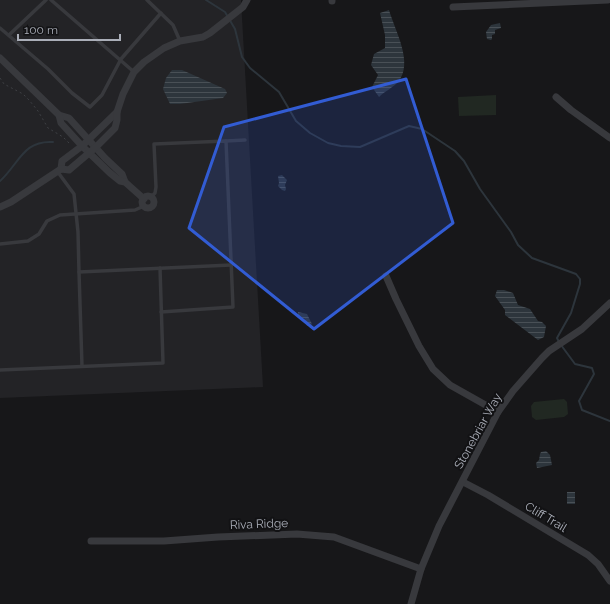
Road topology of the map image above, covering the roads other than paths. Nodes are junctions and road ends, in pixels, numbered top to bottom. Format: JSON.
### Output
{"nodes":[{"id":1,"x":46,"y":0,"type":"edge"},
{"id":2,"x":147,"y":0,"type":"edge"},
{"id":3,"x":247,"y":0,"type":"edge"},
{"id":4,"x":608,"y":0,"type":"edge"},
{"id":5,"x":53,"y":1,"type":"edge"},
{"id":6,"x":453,"y":7,"type":"dead end"},
{"id":7,"x":161,"y":13,"type":"junction"},
{"id":8,"x":0,"y":28,"type":"edge"},
{"id":9,"x":9,"y":35,"type":"junction"},
{"id":10,"x":180,"y":41,"type":"junction"},
{"id":11,"x":0,"y":58,"type":"edge"},
{"id":12,"x":121,"y":59,"type":"junction"},
{"id":13,"x":134,"y":72,"type":"junction"},
{"id":14,"x":556,"y":97,"type":"dead end"},
{"id":15,"x":117,"y":112,"type":"junction"},
{"id":16,"x":59,"y":115,"type":"junction"},
{"id":17,"x":610,"y":138,"type":"edge"},
{"id":18,"x":88,"y":140,"type":"junction"},
{"id":19,"x":245,"y":140,"type":"dead end"},
{"id":20,"x":226,"y":141,"type":"junction"},
{"id":21,"x":79,"y":148,"type":"junction"},
{"id":22,"x":96,"y":148,"type":"junction"},
{"id":23,"x":89,"y":153,"type":"junction"},
{"id":24,"x":59,"y":170,"type":"junction"},
{"id":25,"x":125,"y":182,"type":"junction"},
{"id":26,"x":151,"y":197,"type":"junction"},
{"id":27,"x":144,"y":202,"type":"junction"},
{"id":28,"x":0,"y":207,"type":"edge"},
{"id":29,"x":76,"y":213,"type":"junction"},
{"id":30,"x":0,"y":244,"type":"edge"},
{"id":31,"x":231,"y":265,"type":"junction"},
{"id":32,"x":160,"y":268,"type":"junction"},
{"id":33,"x":79,"y":272,"type":"junction"},
{"id":34,"x":386,"y":276,"type":"dead end"},
{"id":35,"x":610,"y":303,"type":"edge"},
{"id":36,"x":161,"y":312,"type":"junction"},
{"id":37,"x":82,"y":366,"type":"junction"},
{"id":38,"x":0,"y":370,"type":"edge"},
{"id":39,"x":498,"y":412,"type":"junction"},
{"id":40,"x":463,"y":482,"type":"junction"},
{"id":41,"x":91,"y":541,"type":"dead end"},
{"id":42,"x":421,"y":569,"type":"junction"},
{"id":43,"x":610,"y":581,"type":"edge"},
{"id":44,"x":411,"y":604,"type":"edge"}],
"edges":[{"from":1,"to":9,"type":"lane"},
{"from":2,"to":7,"type":"lane"},
{"from":3,"to":10,"type":"street"},
{"from":4,"to":6,"type":"street"},
{"from":5,"to":12,"type":"lane"},
{"from":7,"to":10,"type":"lane"},
{"from":7,"to":12,"type":"lane"},
{"from":8,"to":9,"type":"lane"},
{"from":9,"to":12,"type":"lane"},
{"from":10,"to":13,"type":"street"},
{"from":11,"to":16,"type":"street"},
{"from":12,"to":13,"type":"lane"},
{"from":13,"to":15,"type":"street"},
{"from":14,"to":17,"type":"street"},
{"from":15,"to":18,"type":"street"},
{"from":15,"to":22,"type":"street"},
{"from":16,"to":18,"type":"street"},
{"from":16,"to":21,"type":"street"},
{"from":18,"to":21,"type":"street"},
{"from":18,"to":22,"type":"street"},
{"from":19,"to":20,"type":"lane"},
{"from":20,"to":26,"type":"lane"},
{"from":20,"to":31,"type":"lane"},
{"from":21,"to":23,"type":"street"},
{"from":21,"to":24,"type":"street"},
{"from":22,"to":23,"type":"street"},
{"from":22,"to":25,"type":"street"},
{"from":23,"to":24,"type":"street"},
{"from":23,"to":25,"type":"street"},
{"from":24,"to":28,"type":"street"},
{"from":24,"to":29,"type":"lane"},
{"from":25,"to":27,"type":"street"},
{"from":26,"to":27,"type":"street"},
{"from":26,"to":27,"type":"street"},
{"from":27,"to":29,"type":"lane"},
{"from":29,"to":30,"type":"lane"},
{"from":29,"to":33,"type":"lane"},
{"from":31,"to":32,"type":"lane"},
{"from":31,"to":36,"type":"lane"},
{"from":32,"to":33,"type":"lane"},
{"from":32,"to":36,"type":"lane"},
{"from":33,"to":37,"type":"lane"},
{"from":34,"to":39,"type":"street"},
{"from":35,"to":39,"type":"street","name":"Stonebriar Way"},
{"from":36,"to":37,"type":"lane"},
{"from":37,"to":38,"type":"lane"},
{"from":39,"to":40,"type":"street","name":"Stonebriar Way"},
{"from":40,"to":42,"type":"street","name":"Stonebriar Way"},
{"from":40,"to":43,"type":"street","name":"Cliff Trail"},
{"from":41,"to":42,"type":"street","name":"Riva Ridge"},
{"from":42,"to":44,"type":"street","name":"Stonebriar Way"}]}
